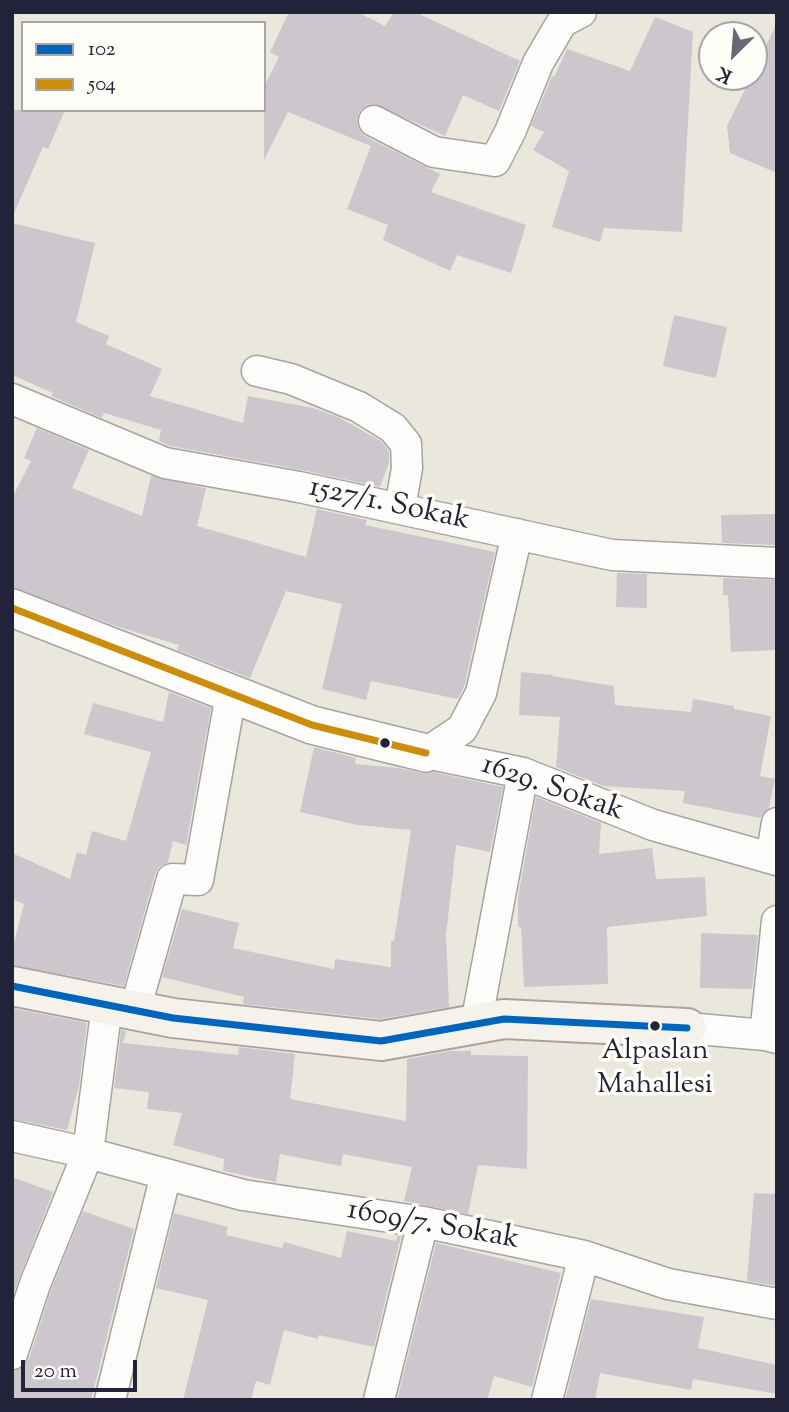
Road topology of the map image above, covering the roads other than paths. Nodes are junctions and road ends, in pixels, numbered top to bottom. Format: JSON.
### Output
{"nodes":[{"id":1,"x":581,"y":12,"type":"edge"},
{"id":2,"x":374,"y":121,"type":"dead end"},
{"id":3,"x":257,"y":371,"type":"dead end"},
{"id":4,"x":12,"y":399,"type":"edge"},
{"id":5,"x":400,"y":508,"type":"junction"},
{"id":6,"x":517,"y":534,"type":"junction"},
{"id":7,"x":777,"y":563,"type":"edge"},
{"id":8,"x":12,"y":608,"type":"edge"},
{"id":9,"x":231,"y":694,"type":"junction"},
{"id":10,"x":426,"y":753,"type":"junction"},
{"id":11,"x":523,"y":773,"type":"junction"},
{"id":12,"x":777,"y":823,"type":"edge"},
{"id":13,"x":777,"y":847,"type":"edge"},
{"id":14,"x":777,"y":860,"type":"edge"},
{"id":15,"x":777,"y":921,"type":"edge"},
{"id":16,"x":12,"y":986,"type":"edge"},
{"id":17,"x":121,"y":1008,"type":"junction"},
{"id":18,"x":476,"y":1024,"type":"junction"},
{"id":19,"x":687,"y":1028,"type":"joint"},
{"id":20,"x":771,"y":1037,"type":"edge"},
{"id":21,"x":12,"y":1136,"type":"edge"},
{"id":22,"x":88,"y":1153,"type":"junction"},
{"id":23,"x":166,"y":1174,"type":"junction"},
{"id":24,"x":423,"y":1222,"type":"junction"},
{"id":25,"x":584,"y":1256,"type":"junction"},
{"id":26,"x":777,"y":1304,"type":"edge"},
{"id":27,"x":12,"y":1354,"type":"edge"},
{"id":28,"x":110,"y":1400,"type":"edge"},
{"id":29,"x":379,"y":1400,"type":"edge"},
{"id":30,"x":547,"y":1400,"type":"edge"}],
"edges":[{"from":1,"to":2,"type":"street"},
{"from":3,"to":5,"type":"street"},
{"from":4,"to":5,"type":"street","name":"1527/1. Sokak"},
{"from":5,"to":6,"type":"street","name":"1527/1. Sokak"},
{"from":6,"to":7,"type":"street","name":"1527/1. Sokak"},
{"from":6,"to":10,"type":"street"},
{"from":8,"to":9,"type":"street","name":"1629. Sokak"},
{"from":9,"to":10,"type":"street","name":"1629. Sokak"},
{"from":9,"to":17,"type":"street"},
{"from":10,"to":11,"type":"street","name":"1629. Sokak"},
{"from":11,"to":14,"type":"street","name":"1629. Sokak"},
{"from":11,"to":18,"type":"street"},
{"from":12,"to":13,"type":"street"},
{"from":15,"to":20,"type":"street"},
{"from":16,"to":17,"type":"main road"},
{"from":17,"to":18,"type":"main road"},
{"from":17,"to":22,"type":"street"},
{"from":18,"to":19,"type":"main road"},
{"from":19,"to":20,"type":"street"},
{"from":21,"to":22,"type":"street","name":"1609/7. Sokak"},
{"from":22,"to":23,"type":"street","name":"1609/7. Sokak"},
{"from":22,"to":27,"type":"street"},
{"from":23,"to":24,"type":"street","name":"1609/7. Sokak"},
{"from":23,"to":28,"type":"street"},
{"from":24,"to":25,"type":"street","name":"1609/7. Sokak"},
{"from":24,"to":29,"type":"street"},
{"from":25,"to":26,"type":"street","name":"1609/7. Sokak"},
{"from":25,"to":30,"type":"street"}]}
